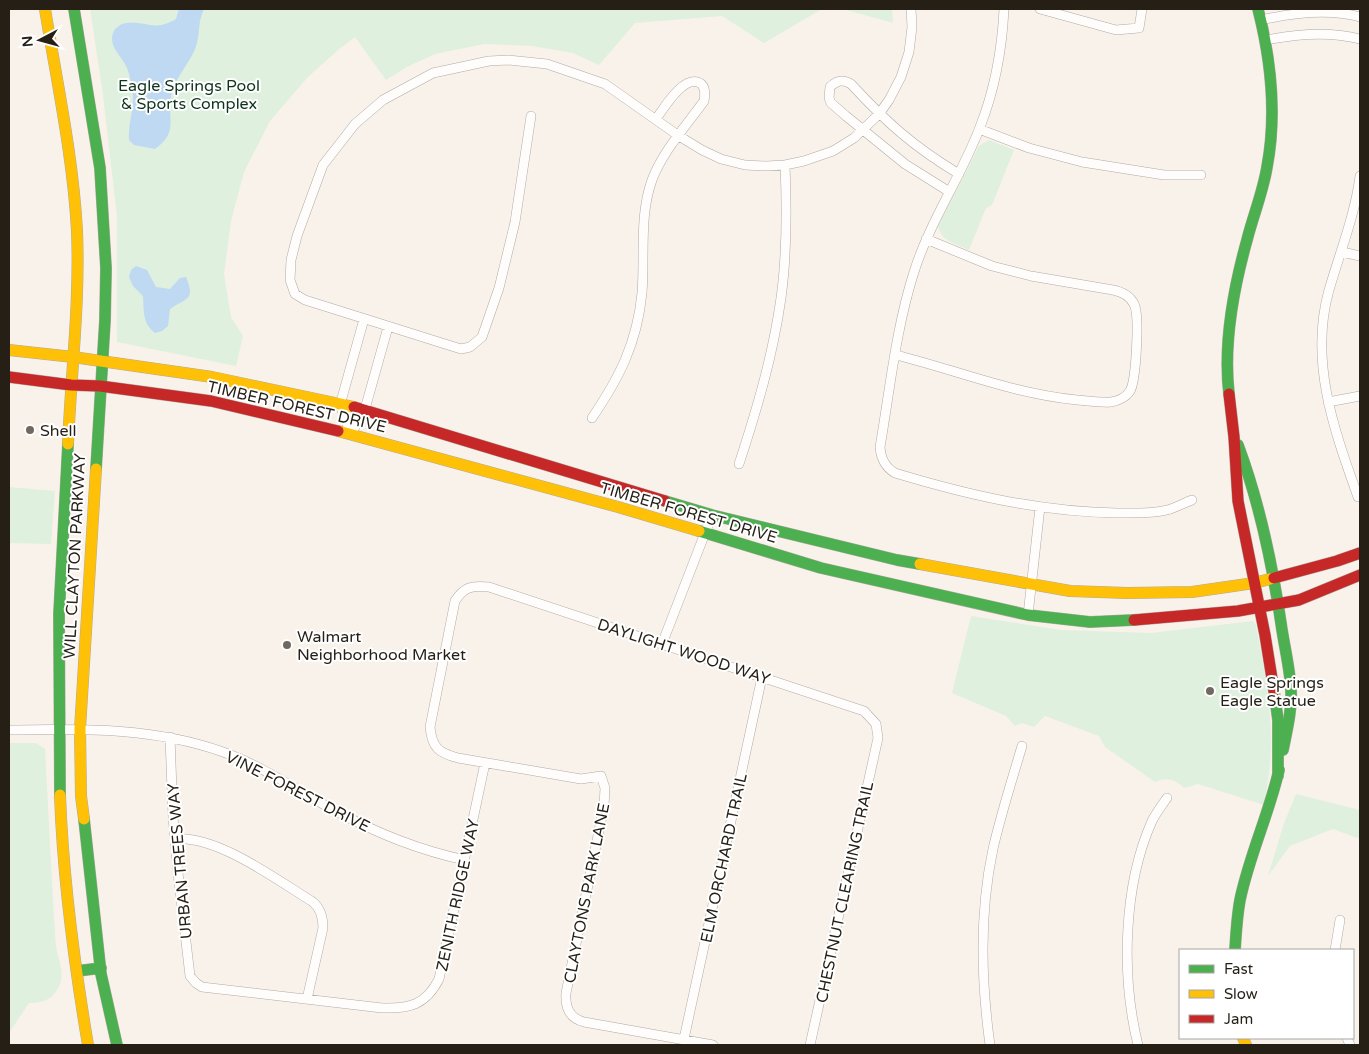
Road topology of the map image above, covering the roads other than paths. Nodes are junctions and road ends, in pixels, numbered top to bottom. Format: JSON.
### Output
{"nodes":[{"id":1,"x":46,"y":9,"type":"edge"},
{"id":2,"x":74,"y":9,"type":"edge"},
{"id":3,"x":911,"y":9,"type":"edge"},
{"id":4,"x":1004,"y":9,"type":"edge"},
{"id":5,"x":1040,"y":9,"type":"edge"},
{"id":6,"x":1142,"y":9,"type":"edge"},
{"id":7,"x":1259,"y":14,"type":"edge"},
{"id":8,"x":1360,"y":17,"type":"edge"},
{"id":9,"x":1360,"y":39,"type":"edge"},
{"id":10,"x":1266,"y":40,"type":"junction"},
{"id":11,"x":879,"y":114,"type":"junction"},
{"id":12,"x":530,"y":116,"type":"dead end"},
{"id":13,"x":656,"y":119,"type":"junction"},
{"id":14,"x":980,"y":128,"type":"junction"},
{"id":15,"x":863,"y":130,"type":"junction"},
{"id":16,"x":679,"y":136,"type":"junction"},
{"id":17,"x":785,"y":165,"type":"junction"},
{"id":18,"x":959,"y":174,"type":"junction"},
{"id":19,"x":1201,"y":175,"type":"dead end"},
{"id":20,"x":1360,"y":176,"type":"edge"},
{"id":21,"x":948,"y":191,"type":"junction"},
{"id":22,"x":926,"y":239,"type":"junction"},
{"id":23,"x":1342,"y":252,"type":"junction"},
{"id":24,"x":1360,"y":256,"type":"edge"},
{"id":25,"x":364,"y":320,"type":"junction"},
{"id":26,"x":388,"y":327,"type":"junction"},
{"id":27,"x":9,"y":350,"type":"edge"},
{"id":28,"x":896,"y":355,"type":"junction"},
{"id":29,"x":73,"y":357,"type":"junction"},
{"id":30,"x":102,"y":362,"type":"junction"},
{"id":31,"x":9,"y":376,"type":"edge"},
{"id":32,"x":71,"y":385,"type":"junction"},
{"id":33,"x":100,"y":386,"type":"junction"},
{"id":34,"x":1360,"y":396,"type":"edge"},
{"id":35,"x":1328,"y":402,"type":"junction"},
{"id":36,"x":340,"y":405,"type":"junction"},
{"id":37,"x":365,"y":409,"type":"junction"},
{"id":38,"x":592,"y":418,"type":"dead end"},
{"id":39,"x":351,"y":434,"type":"junction"},
{"id":40,"x":1234,"y":437,"type":"junction"},
{"id":41,"x":739,"y":464,"type":"dead end"},
{"id":42,"x":1358,"y":498,"type":"dead end"},
{"id":43,"x":1192,"y":500,"type":"dead end"},
{"id":44,"x":1040,"y":507,"type":"junction"},
{"id":45,"x":712,"y":515,"type":"junction"},
{"id":46,"x":705,"y":533,"type":"junction"},
{"id":47,"x":1360,"y":553,"type":"edge"},
{"id":48,"x":1360,"y":575,"type":"edge"},
{"id":49,"x":1273,"y":579,"type":"junction"},
{"id":50,"x":1254,"y":583,"type":"junction"},
{"id":51,"x":1032,"y":585,"type":"junction"},
{"id":52,"x":1278,"y":603,"type":"junction"},
{"id":53,"x":1259,"y":607,"type":"junction"},
{"id":54,"x":1028,"y":615,"type":"junction"},
{"id":55,"x":662,"y":644,"type":"junction"},
{"id":56,"x":762,"y":677,"type":"junction"},
{"id":57,"x":59,"y":729,"type":"junction"},
{"id":58,"x":80,"y":729,"type":"junction"},
{"id":59,"x":9,"y":730,"type":"edge"},
{"id":60,"x":170,"y":738,"type":"junction"},
{"id":61,"x":878,"y":738,"type":"joint"},
{"id":62,"x":1022,"y":746,"type":"dead end"},
{"id":63,"x":485,"y":763,"type":"junction"},
{"id":64,"x":1278,"y":776,"type":"junction"},
{"id":65,"x":1167,"y":798,"type":"dead end"},
{"id":66,"x":175,"y":839,"type":"junction"},
{"id":67,"x":465,"y":860,"type":"junction"},
{"id":68,"x":1340,"y":920,"type":"dead end"},
{"id":69,"x":1235,"y":949,"type":"edge"},
{"id":70,"x":1336,"y":949,"type":"edge"},
{"id":71,"x":101,"y":968,"type":"junction"},
{"id":72,"x":77,"y":971,"type":"junction"},
{"id":73,"x":196,"y":983,"type":"joint"},
{"id":74,"x":307,"y":999,"type":"junction"},
{"id":75,"x":684,"y":1039,"type":"junction"},
{"id":76,"x":696,"y":1044,"type":"edge"},
{"id":77,"x":88,"y":1045,"type":"edge"},
{"id":78,"x":117,"y":1045,"type":"edge"},
{"id":79,"x":712,"y":1045,"type":"edge"},
{"id":80,"x":810,"y":1045,"type":"edge"},
{"id":81,"x":990,"y":1045,"type":"edge"},
{"id":82,"x":1138,"y":1045,"type":"edge"}],
"edges":[{"from":1,"to":29,"type":"main road","name":"WILL CLAYTON PARKWAY"},
{"from":2,"to":30,"type":"main road","name":"WILL CLAYTON PARKWAY"},
{"from":3,"to":11,"type":"street"},
{"from":4,"to":14,"type":"street"},
{"from":5,"to":6,"type":"street"},
{"from":7,"to":8,"type":"street"},
{"from":7,"to":10,"type":"main road"},
{"from":9,"to":10,"type":"street"},
{"from":10,"to":40,"type":"main road"},
{"from":11,"to":15,"type":"street"},
{"from":11,"to":15,"type":"street"},
{"from":11,"to":18,"type":"street"},
{"from":12,"to":26,"type":"street"},
{"from":13,"to":16,"type":"street"},
{"from":13,"to":16,"type":"street"},
{"from":13,"to":25,"type":"street"},
{"from":14,"to":18,"type":"street"},
{"from":14,"to":19,"type":"street"},
{"from":15,"to":17,"type":"street"},
{"from":15,"to":21,"type":"street"},
{"from":16,"to":17,"type":"street"},
{"from":16,"to":38,"type":"street"},
{"from":17,"to":41,"type":"street"},
{"from":18,"to":21,"type":"street"},
{"from":20,"to":23,"type":"street"},
{"from":21,"to":22,"type":"street"},
{"from":22,"to":28,"type":"street"},
{"from":22,"to":28,"type":"street"},
{"from":23,"to":24,"type":"street"},
{"from":23,"to":35,"type":"street"},
{"from":25,"to":26,"type":"street"},
{"from":25,"to":36,"type":"street"},
{"from":26,"to":37,"type":"street"},
{"from":27,"to":29,"type":"main road","name":"TIMBER FOREST DRIVE"},
{"from":28,"to":44,"type":"street"},
{"from":29,"to":30,"type":"main road","name":"TIMBER FOREST DRIVE"},
{"from":29,"to":32,"type":"main road","name":"WILL CLAYTON PARKWAY"},
{"from":30,"to":33,"type":"main road","name":"WILL CLAYTON PARKWAY"},
{"from":30,"to":36,"type":"main road","name":"TIMBER FOREST DRIVE"},
{"from":31,"to":32,"type":"main road","name":"TIMBER FOREST DRIVE"},
{"from":32,"to":33,"type":"main road","name":"TIMBER FOREST DRIVE"},
{"from":32,"to":57,"type":"main road","name":"WILL CLAYTON PARKWAY"},
{"from":33,"to":39,"type":"main road","name":"TIMBER FOREST DRIVE"},
{"from":33,"to":58,"type":"main road","name":"WILL CLAYTON PARKWAY"},
{"from":34,"to":35,"type":"street"},
{"from":35,"to":42,"type":"street"},
{"from":36,"to":37,"type":"main road","name":"TIMBER FOREST DRIVE"},
{"from":36,"to":39,"type":"street"},
{"from":37,"to":39,"type":"street"},
{"from":37,"to":45,"type":"main road","name":"TIMBER FOREST DRIVE"},
{"from":39,"to":46,"type":"main road","name":"TIMBER FOREST DRIVE"},
{"from":40,"to":49,"type":"main road"},
{"from":40,"to":50,"type":"main road"},
{"from":43,"to":44,"type":"street"},
{"from":44,"to":51,"type":"street"},
{"from":45,"to":46,"type":"street"},
{"from":45,"to":51,"type":"main road","name":"TIMBER FOREST DRIVE"},
{"from":46,"to":54,"type":"main road","name":"TIMBER FOREST DRIVE"},
{"from":46,"to":55,"type":"street"},
{"from":47,"to":49,"type":"main road","name":"TIMBER FOREST DRIVE"},
{"from":48,"to":52,"type":"main road","name":"TIMBER FOREST DRIVE"},
{"from":49,"to":50,"type":"main road","name":"TIMBER FOREST DRIVE"},
{"from":49,"to":52,"type":"main road"},
{"from":50,"to":51,"type":"main road","name":"TIMBER FOREST DRIVE"},
{"from":50,"to":53,"type":"main road"},
{"from":51,"to":54,"type":"street"},
{"from":52,"to":53,"type":"main road","name":"TIMBER FOREST DRIVE"},
{"from":52,"to":64,"type":"main road"},
{"from":53,"to":54,"type":"main road","name":"TIMBER FOREST DRIVE"},
{"from":53,"to":64,"type":"main road"},
{"from":55,"to":56,"type":"street","name":"DAYLIGHT WOOD WAY"},
{"from":55,"to":63,"type":"street","name":"DAYLIGHT WOOD WAY"},
{"from":56,"to":61,"type":"street","name":"DAYLIGHT WOOD WAY"},
{"from":56,"to":75,"type":"street","name":"ELM ORCHARD TRAIL"},
{"from":57,"to":58,"type":"street","name":"VINE FOREST DRIVE"},
{"from":57,"to":59,"type":"street","name":"VINE FOREST DRIVE"},
{"from":57,"to":72,"type":"main road","name":"WILL CLAYTON PARKWAY"},
{"from":58,"to":60,"type":"street","name":"VINE FOREST DRIVE"},
{"from":58,"to":71,"type":"main road","name":"WILL CLAYTON PARKWAY"},
{"from":60,"to":66,"type":"street","name":"URBAN TREES WAY"},
{"from":60,"to":67,"type":"street","name":"VINE FOREST DRIVE"},
{"from":61,"to":80,"type":"street","name":"CHESTNUT CLEARING TRAIL"},
{"from":62,"to":81,"type":"street"},
{"from":63,"to":67,"type":"street","name":"ZENITH RIDGE WAY"},
{"from":63,"to":75,"type":"street","name":"CLAYTONS PARK LANE"},
{"from":64,"to":69,"type":"main road"},
{"from":65,"to":82,"type":"street"},
{"from":66,"to":73,"type":"street","name":"URBAN TREES WAY"},
{"from":66,"to":74,"type":"street"},
{"from":67,"to":74,"type":"street","name":"ZENITH RIDGE WAY"},
{"from":68,"to":70,"type":"street"},
{"from":71,"to":72,"type":"main road"},
{"from":71,"to":78,"type":"main road","name":"WILL CLAYTON PARKWAY"},
{"from":72,"to":77,"type":"main road","name":"WILL CLAYTON PARKWAY"},
{"from":73,"to":74,"type":"street","name":"ZENITH RIDGE WAY"},
{"from":75,"to":76,"type":"street"},
{"from":76,"to":79,"type":"street"}]}
